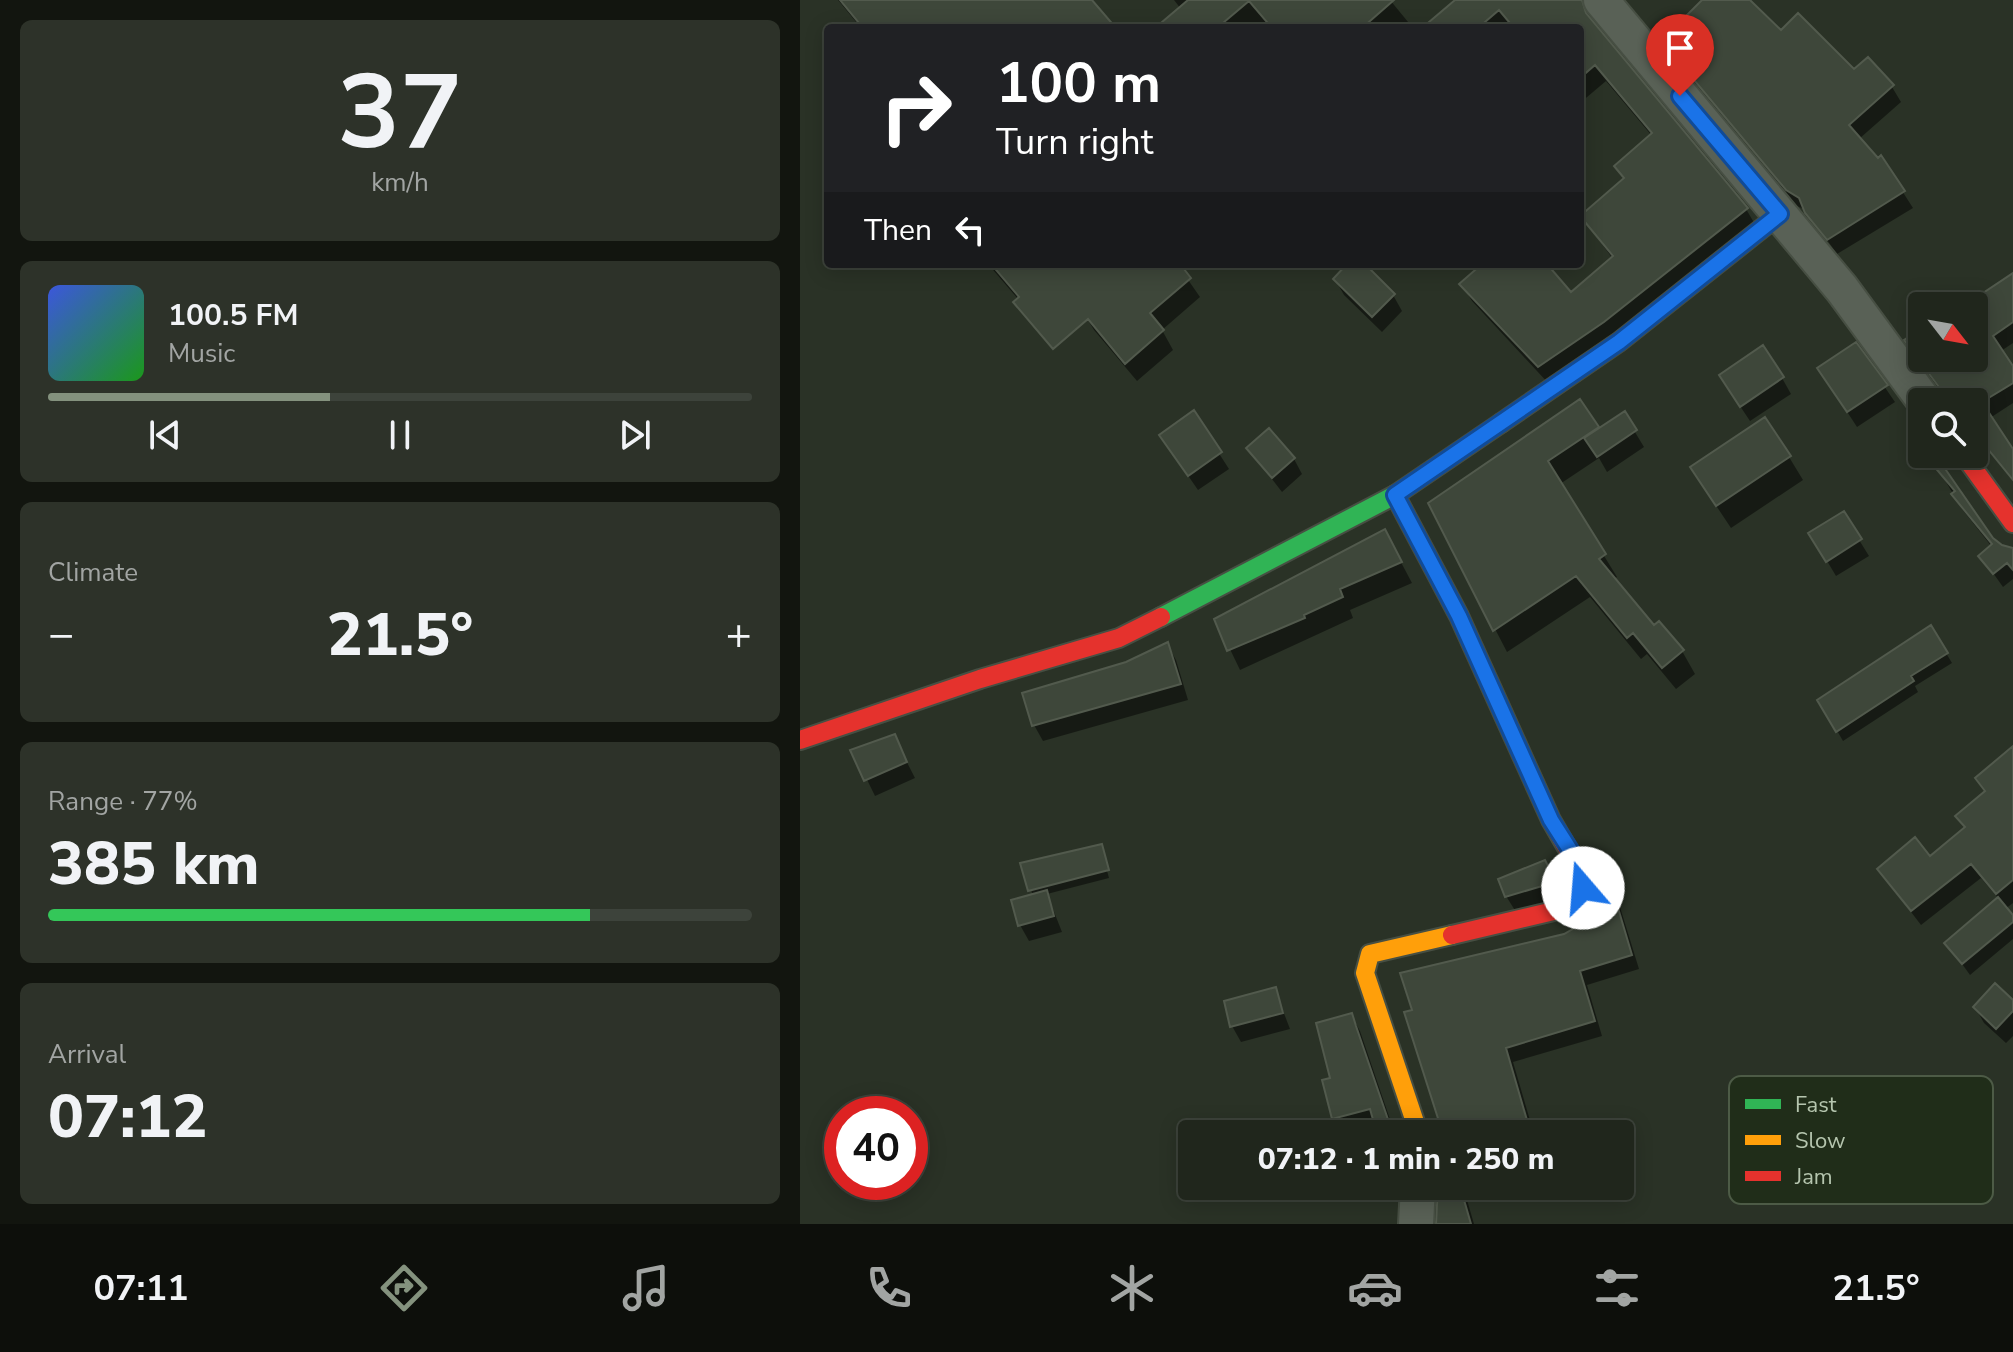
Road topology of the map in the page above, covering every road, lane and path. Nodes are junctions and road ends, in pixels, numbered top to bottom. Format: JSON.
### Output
{"nodes":[{"id":1,"x":1601,"y":0,"type":"edge"},
{"id":2,"x":1780,"y":214,"type":"junction"},
{"id":3,"x":1915,"y":388,"type":"edge"},
{"id":4,"x":1973,"y":468,"type":"edge"},
{"id":5,"x":1395,"y":495,"type":"junction"},
{"id":6,"x":2013,"y":523,"type":"edge"},
{"id":7,"x":800,"y":740,"type":"edge"},
{"id":8,"x":1414,"y":1120,"type":"edge"},
{"id":9,"x":1417,"y":1200,"type":"edge"},
{"id":10,"x":1416,"y":1224,"type":"edge"}],
"edges":[{"from":1,"to":2,"type":"street"},
{"from":2,"to":3,"type":"street"},
{"from":2,"to":5,"type":"street"},
{"from":4,"to":6,"type":"street"},
{"from":5,"to":7,"type":"street"},
{"from":5,"to":8,"type":"street"},
{"from":9,"to":10,"type":"street"}]}
